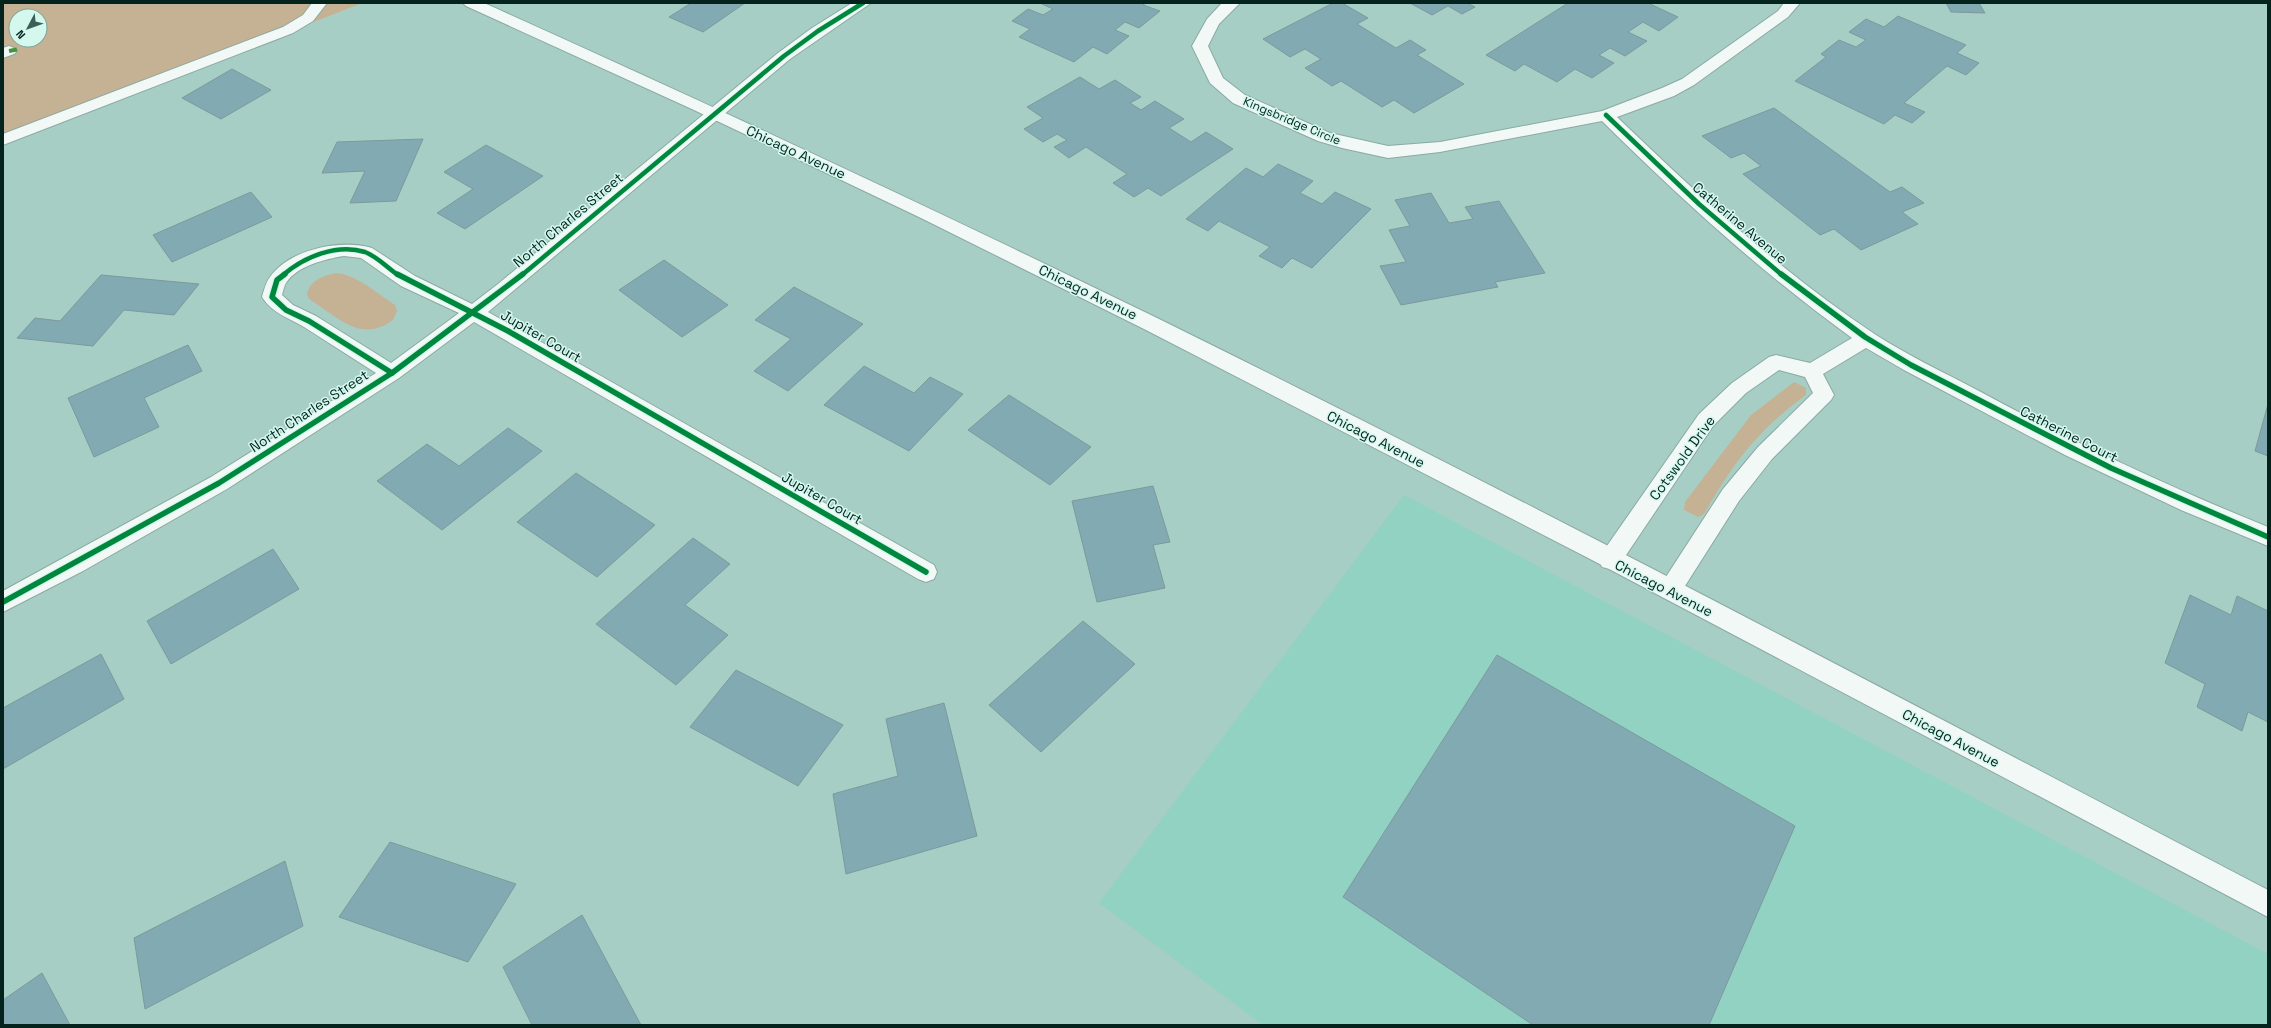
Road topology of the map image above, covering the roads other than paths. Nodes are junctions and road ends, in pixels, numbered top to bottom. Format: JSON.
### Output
{"nodes":[{"id":1,"x":320,"y":3,"type":"edge"},
{"id":2,"x":471,"y":3,"type":"edge"},
{"id":3,"x":863,"y":3,"type":"edge"},
{"id":4,"x":1232,"y":3,"type":"edge"},
{"id":5,"x":1792,"y":3,"type":"edge"},
{"id":6,"x":716,"y":114,"type":"junction"},
{"id":7,"x":1606,"y":115,"type":"junction"},
{"id":8,"x":3,"y":140,"type":"edge"},
{"id":9,"x":474,"y":313,"type":"junction"},
{"id":10,"x":1867,"y":338,"type":"junction"},
{"id":11,"x":1812,"y":371,"type":"junction"},
{"id":12,"x":392,"y":373,"type":"junction"},
{"id":13,"x":2268,"y":537,"type":"edge"},
{"id":14,"x":1610,"y":560,"type":"junction"},
{"id":15,"x":926,"y":572,"type":"dead end"},
{"id":16,"x":1670,"y":590,"type":"junction"},
{"id":17,"x":3,"y":602,"type":"edge"},
{"id":18,"x":2268,"y":904,"type":"edge"}],
"edges":[{"from":1,"to":8,"type":"lane"},
{"from":2,"to":6,"type":"street","name":"Chicago Avenue"},
{"from":3,"to":6,"type":"street","name":"North Charles Street"},
{"from":4,"to":7,"type":"street","name":"Kingsbridge Circle"},
{"from":5,"to":7,"type":"street"},
{"from":6,"to":9,"type":"street","name":"North Charles Street"},
{"from":6,"to":14,"type":"street","name":"Chicago Avenue"},
{"from":7,"to":10,"type":"street","name":"Catherine Avenue"},
{"from":9,"to":12,"type":"street","name":"North Charles Street"},
{"from":9,"to":12,"type":"street","name":"Jupiter Court"},
{"from":9,"to":15,"type":"street","name":"Jupiter Court"},
{"from":10,"to":11,"type":"street"},
{"from":10,"to":13,"type":"street","name":"Catherine Court"},
{"from":11,"to":14,"type":"street","name":"Cotswold Drive"},
{"from":11,"to":16,"type":"street"},
{"from":12,"to":17,"type":"street","name":"North Charles Street"},
{"from":14,"to":16,"type":"street","name":"Chicago Avenue"},
{"from":16,"to":18,"type":"street","name":"Chicago Avenue"}]}
